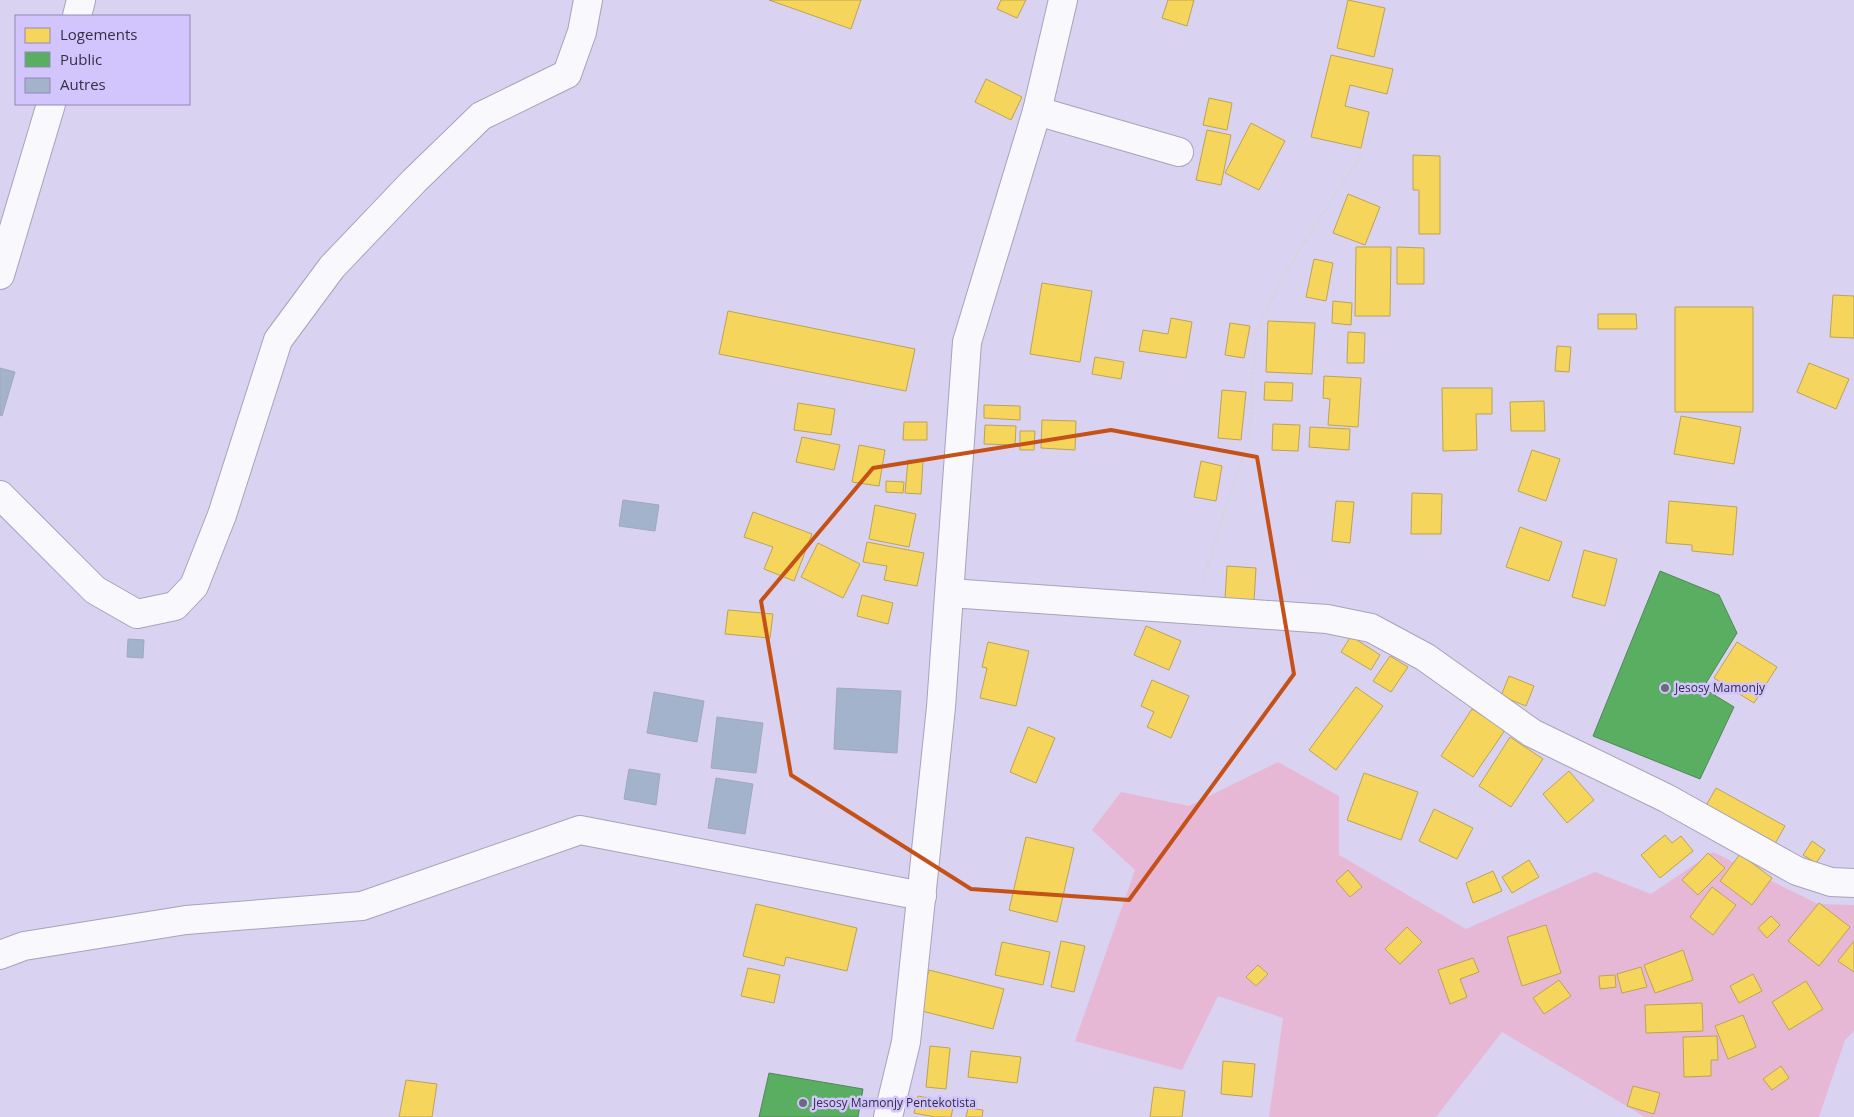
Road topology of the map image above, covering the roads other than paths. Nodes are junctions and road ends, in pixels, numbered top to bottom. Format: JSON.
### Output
{"nodes":[{"id":1,"x":81,"y":0,"type":"edge"},
{"id":2,"x":588,"y":0,"type":"edge"},
{"id":3,"x":1063,"y":0,"type":"edge"},
{"id":4,"x":76,"y":15,"type":"edge"},
{"id":5,"x":51,"y":105,"type":"edge"},
{"id":6,"x":1037,"y":111,"type":"junction"},
{"id":7,"x":1179,"y":152,"type":"dead end"},
{"id":8,"x":0,"y":276,"type":"edge"},
{"id":9,"x":0,"y":495,"type":"edge"},
{"id":10,"x":950,"y":593,"type":"junction"},
{"id":11,"x":1854,"y":883,"type":"edge"},
{"id":12,"x":922,"y":896,"type":"junction"},
{"id":13,"x":0,"y":955,"type":"edge"},
{"id":14,"x":888,"y":1117,"type":"edge"}],
"edges":[{"from":1,"to":4,"type":"street"},
{"from":2,"to":9,"type":"street"},
{"from":3,"to":6,"type":"street"},
{"from":5,"to":8,"type":"street"},
{"from":6,"to":7,"type":"street"},
{"from":6,"to":10,"type":"street"},
{"from":10,"to":11,"type":"street"},
{"from":10,"to":12,"type":"street"},
{"from":12,"to":13,"type":"street"},
{"from":12,"to":14,"type":"street"}]}
